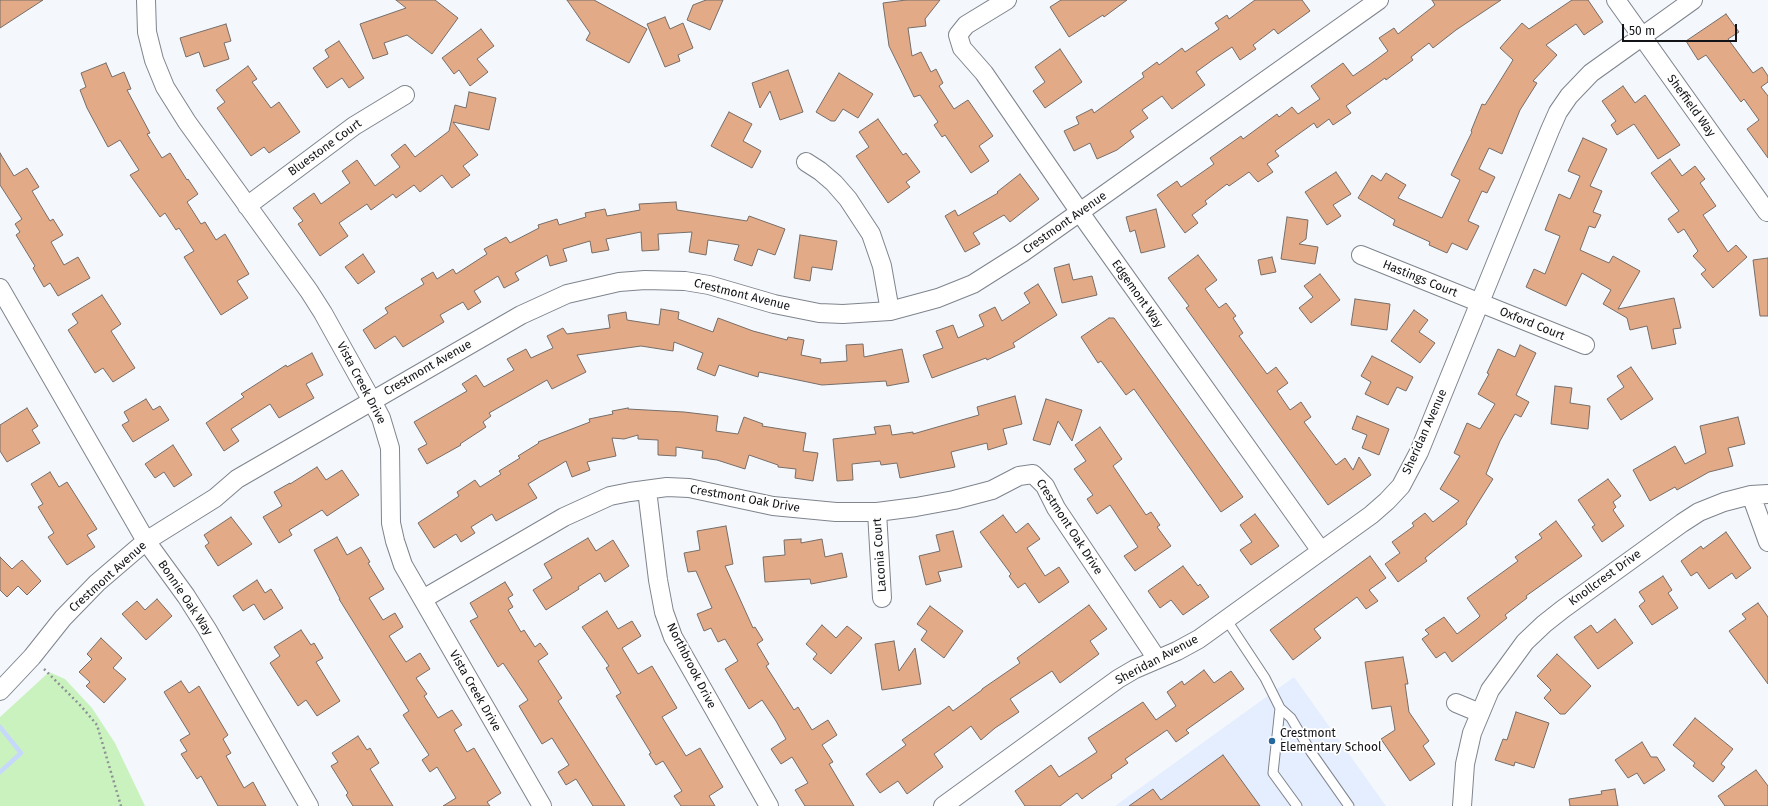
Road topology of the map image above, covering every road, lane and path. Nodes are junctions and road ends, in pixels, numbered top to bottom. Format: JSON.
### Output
{"nodes":[{"id":1,"x":146,"y":0,"type":"edge"},
{"id":2,"x":1007,"y":0,"type":"edge"},
{"id":3,"x":1379,"y":0,"type":"edge"},
{"id":4,"x":1616,"y":0,"type":"edge"},
{"id":5,"x":1693,"y":0,"type":"edge"},
{"id":6,"x":1642,"y":37,"type":"junction"},
{"id":7,"x":405,"y":95,"type":"dead end"},
{"id":8,"x":806,"y":162,"type":"dead end"},
{"id":9,"x":247,"y":206,"type":"junction"},
{"id":10,"x":1767,"y":212,"type":"dead end"},
{"id":11,"x":1080,"y":213,"type":"junction"},
{"id":12,"x":1361,"y":255,"type":"dead end"},
{"id":13,"x":0,"y":288,"type":"edge"},
{"id":14,"x":1479,"y":302,"type":"junction"},
{"id":15,"x":890,"y":311,"type":"junction"},
{"id":16,"x":1585,"y":345,"type":"dead end"},
{"id":17,"x":372,"y":401,"type":"junction"},
{"id":18,"x":647,"y":490,"type":"junction"},
{"id":19,"x":1759,"y":495,"type":"edge"},
{"id":20,"x":877,"y":512,"type":"junction"},
{"id":21,"x":146,"y":541,"type":"junction"},
{"id":22,"x":1768,"y":542,"type":"edge"},
{"id":23,"x":1321,"y":551,"type":"junction"},
{"id":24,"x":882,"y":598,"type":"dead end"},
{"id":25,"x":423,"y":600,"type":"junction"},
{"id":26,"x":1226,"y":620,"type":"junction"},
{"id":27,"x":32,"y":657,"type":"junction"},
{"id":28,"x":1157,"y":659,"type":"junction"},
{"id":29,"x":0,"y":691,"type":"edge"},
{"id":30,"x":1456,"y":703,"type":"dead end"},
{"id":31,"x":1280,"y":708,"type":"junction"},
{"id":32,"x":1480,"y":713,"type":"junction"},
{"id":33,"x":121,"y":806,"type":"edge"},
{"id":34,"x":309,"y":806,"type":"edge"},
{"id":35,"x":542,"y":806,"type":"edge"},
{"id":36,"x":768,"y":806,"type":"edge"},
{"id":37,"x":943,"y":806,"type":"edge"},
{"id":38,"x":1297,"y":806,"type":"edge"},
{"id":39,"x":1349,"y":806,"type":"edge"},
{"id":40,"x":1462,"y":806,"type":"edge"}],
"edges":[{"from":1,"to":9,"type":"street","name":"Vista Creek Drive"},
{"from":2,"to":11,"type":"street","name":"Edgemont Way"},
{"from":3,"to":11,"type":"street","name":"Crestmont Avenue"},
{"from":4,"to":6,"type":"street","name":"Sheffield Way"},
{"from":5,"to":6,"type":"street","name":"Sheridan Avenue"},
{"from":6,"to":10,"type":"street","name":"Sheffield Way"},
{"from":6,"to":14,"type":"street","name":"Sheridan Avenue"},
{"from":7,"to":9,"type":"street","name":"Bluestone Court"},
{"from":8,"to":15,"type":"street"},
{"from":9,"to":17,"type":"street","name":"Vista Creek Drive"},
{"from":11,"to":15,"type":"street","name":"Crestmont Avenue"},
{"from":11,"to":23,"type":"street","name":"Edgemont Way"},
{"from":12,"to":14,"type":"street","name":"Hastings Court"},
{"from":13,"to":21,"type":"street","name":"Bonnie Oak Way"},
{"from":14,"to":16,"type":"street","name":"Oxford Court"},
{"from":14,"to":23,"type":"street","name":"Sheridan Avenue"},
{"from":15,"to":17,"type":"street","name":"Crestmont Avenue"},
{"from":17,"to":21,"type":"street","name":"Crestmont Avenue"},
{"from":17,"to":25,"type":"street","name":"Vista Creek Drive"},
{"from":18,"to":20,"type":"street","name":"Crestmont Oak Drive"},
{"from":18,"to":25,"type":"street","name":"Crestmont Oak Drive"},
{"from":18,"to":36,"type":"street","name":"Northbrook Drive"},
{"from":19,"to":22,"type":"street"},
{"from":19,"to":32,"type":"street","name":"Knollcrest Drive"},
{"from":20,"to":24,"type":"street","name":"Laconia Court"},
{"from":20,"to":28,"type":"street","name":"Crestmont Oak Drive"},
{"from":21,"to":27,"type":"street","name":"Crestmont Avenue"},
{"from":21,"to":34,"type":"street","name":"Bonnie Oak Way"},
{"from":23,"to":26,"type":"street","name":"Sheridan Avenue"},
{"from":25,"to":35,"type":"street","name":"Vista Creek Drive"},
{"from":26,"to":28,"type":"street","name":"Sheridan Avenue"},
{"from":26,"to":31,"type":"lane"},
{"from":27,"to":29,"type":"street","name":"Crestmont Avenue"},
{"from":27,"to":33,"type":"path"},
{"from":28,"to":37,"type":"street","name":"Sheridan Avenue"},
{"from":30,"to":32,"type":"street"},
{"from":31,"to":38,"type":"lane"},
{"from":31,"to":39,"type":"lane"},
{"from":32,"to":40,"type":"street","name":"Knollcrest Drive"}]}
